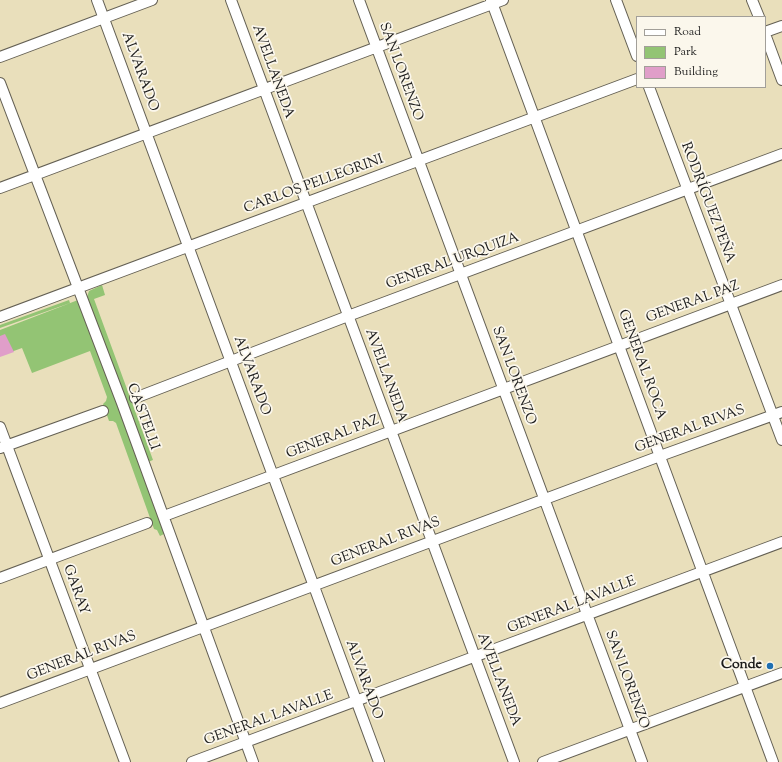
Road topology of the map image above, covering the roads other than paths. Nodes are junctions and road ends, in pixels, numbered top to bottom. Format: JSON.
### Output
{"nodes":[{"id":1,"x":97,"y":0,"type":"edge"},
{"id":2,"x":152,"y":0,"type":"edge"},
{"id":3,"x":231,"y":0,"type":"edge"},
{"id":4,"x":359,"y":0,"type":"edge"},
{"id":5,"x":503,"y":0,"type":"edge"},
{"id":6,"x":616,"y":0,"type":"edge"},
{"id":7,"x":752,"y":0,"type":"edge"},
{"id":8,"x":492,"y":2,"type":"edge"},
{"id":9,"x":759,"y":16,"type":"edge"},
{"id":10,"x":104,"y":18,"type":"junction"},
{"id":11,"x":782,"y":26,"type":"edge"},
{"id":12,"x":766,"y":33,"type":"edge"},
{"id":13,"x":766,"y":36,"type":"edge"},
{"id":14,"x":376,"y":48,"type":"junction"},
{"id":15,"x":636,"y":53,"type":"edge"},
{"id":16,"x":0,"y":57,"type":"edge"},
{"id":17,"x":636,"y":80,"type":"edge"},
{"id":18,"x":782,"y":80,"type":"edge"},
{"id":19,"x":0,"y":83,"type":"edge"},
{"id":20,"x":648,"y":88,"type":"edge"},
{"id":21,"x":264,"y":90,"type":"junction"},
{"id":22,"x":535,"y":118,"type":"junction"},
{"id":23,"x":147,"y":134,"type":"junction"},
{"id":24,"x":782,"y":154,"type":"edge"},
{"id":25,"x":418,"y":161,"type":"junction"},
{"id":26,"x":34,"y":175,"type":"junction"},
{"id":27,"x":0,"y":188,"type":"edge"},
{"id":28,"x":687,"y":190,"type":"junction"},
{"id":29,"x":306,"y":203,"type":"junction"},
{"id":30,"x":577,"y":231,"type":"junction"},
{"id":31,"x":188,"y":247,"type":"junction"},
{"id":32,"x":460,"y":274,"type":"junction"},
{"id":33,"x":782,"y":285,"type":"edge"},
{"id":34,"x":78,"y":287,"type":"junction"},
{"id":35,"x":730,"y":304,"type":"junction"},
{"id":36,"x":0,"y":316,"type":"edge"},
{"id":37,"x":348,"y":316,"type":"junction"},
{"id":38,"x":619,"y":346,"type":"junction"},
{"id":39,"x":231,"y":361,"type":"junction"},
{"id":40,"x":503,"y":389,"type":"junction"},
{"id":41,"x":135,"y":398,"type":"dead end"},
{"id":42,"x":103,"y":411,"type":"dead end"},
{"id":43,"x":777,"y":414,"type":"edge"},
{"id":44,"x":0,"y":427,"type":"edge"},
{"id":45,"x":391,"y":431,"type":"junction"},
{"id":46,"x":782,"y":440,"type":"edge"},
{"id":47,"x":3,"y":447,"type":"edge"},
{"id":48,"x":660,"y":456,"type":"junction"},
{"id":49,"x":273,"y":475,"type":"junction"},
{"id":50,"x":544,"y":499,"type":"junction"},
{"id":51,"x":164,"y":516,"type":"junction"},
{"id":52,"x":147,"y":523,"type":"dead end"},
{"id":53,"x":431,"y":541,"type":"junction"},
{"id":54,"x":782,"y":542,"type":"edge"},
{"id":55,"x":50,"y":560,"type":"junction"},
{"id":56,"x":702,"y":572,"type":"junction"},
{"id":57,"x":0,"y":578,"type":"edge"},
{"id":58,"x":313,"y":586,"type":"junction"},
{"id":59,"x":588,"y":615,"type":"junction"},
{"id":60,"x":204,"y":627,"type":"junction"},
{"id":61,"x":474,"y":658,"type":"junction"},
{"id":62,"x":90,"y":669,"type":"junction"},
{"id":63,"x":782,"y":673,"type":"edge"},
{"id":64,"x":746,"y":686,"type":"junction"},
{"id":65,"x":356,"y":701,"type":"junction"},
{"id":66,"x":0,"y":703,"type":"edge"},
{"id":67,"x":630,"y":730,"type":"junction"},
{"id":68,"x":246,"y":742,"type":"junction"},
{"id":69,"x":125,"y":762,"type":"edge"},
{"id":70,"x":192,"y":762,"type":"edge"},
{"id":71,"x":253,"y":762,"type":"edge"},
{"id":72,"x":378,"y":762,"type":"edge"},
{"id":73,"x":514,"y":762,"type":"edge"},
{"id":74,"x":544,"y":762,"type":"edge"},
{"id":75,"x":642,"y":762,"type":"edge"},
{"id":76,"x":772,"y":762,"type":"edge"}],
"edges":[{"from":1,"to":10,"type":"street","name":"ALVARADO"},
{"from":2,"to":10,"type":"street"},
{"from":3,"to":21,"type":"street","name":"AVELLANEDA"},
{"from":4,"to":14,"type":"street","name":"SAN LORENZO"},
{"from":5,"to":8,"type":"street"},
{"from":6,"to":15,"type":"street"},
{"from":7,"to":9,"type":"street"},
{"from":8,"to":14,"type":"street"},
{"from":8,"to":22,"type":"street","name":"GENERAL ROCA"},
{"from":10,"to":16,"type":"street"},
{"from":10,"to":23,"type":"street","name":"ALVARADO"},
{"from":11,"to":12,"type":"street"},
{"from":13,"to":18,"type":"street"},
{"from":14,"to":21,"type":"street"},
{"from":14,"to":25,"type":"street","name":"SAN LORENZO"},
{"from":17,"to":22,"type":"street","name":"CARLOS PELLEGRINI"},
{"from":19,"to":26,"type":"street","name":"CASTELLI"},
{"from":20,"to":28,"type":"street","name":"RODRÍGUEZ PEÑA"},
{"from":21,"to":23,"type":"street"},
{"from":21,"to":29,"type":"street","name":"AVELLANEDA"},
{"from":22,"to":25,"type":"street","name":"CARLOS PELLEGRINI"},
{"from":22,"to":30,"type":"street","name":"GENERAL ROCA"},
{"from":23,"to":26,"type":"street"},
{"from":23,"to":31,"type":"street","name":"ALVARADO"},
{"from":24,"to":28,"type":"street","name":"GENERAL URQUIZA"},
{"from":25,"to":29,"type":"street","name":"CARLOS PELLEGRINI"},
{"from":25,"to":32,"type":"street","name":"SAN LORENZO"},
{"from":26,"to":27,"type":"street"},
{"from":26,"to":34,"type":"street","name":"CASTELLI"},
{"from":28,"to":30,"type":"street","name":"GENERAL URQUIZA"},
{"from":28,"to":35,"type":"street","name":"RODRÍGUEZ PEÑA"},
{"from":29,"to":31,"type":"street","name":"CARLOS PELLEGRINI"},
{"from":29,"to":37,"type":"street","name":"AVELLANEDA"},
{"from":30,"to":32,"type":"street","name":"GENERAL URQUIZA"},
{"from":30,"to":38,"type":"street","name":"GENERAL ROCA"},
{"from":31,"to":34,"type":"street","name":"CARLOS PELLEGRINI"},
{"from":31,"to":39,"type":"street","name":"ALVARADO"},
{"from":32,"to":37,"type":"street","name":"GENERAL URQUIZA"},
{"from":32,"to":40,"type":"street","name":"SAN LORENZO"},
{"from":33,"to":35,"type":"street","name":"GENERAL PAZ"},
{"from":34,"to":36,"type":"street","name":"CARLOS PELLEGRINI"},
{"from":34,"to":51,"type":"street","name":"CASTELLI"},
{"from":35,"to":38,"type":"street","name":"GENERAL PAZ"},
{"from":35,"to":43,"type":"street","name":"RODRÍGUEZ PEÑA"},
{"from":37,"to":39,"type":"street","name":"GENERAL URQUIZA"},
{"from":37,"to":45,"type":"street","name":"AVELLANEDA"},
{"from":38,"to":40,"type":"street","name":"GENERAL PAZ"},
{"from":38,"to":48,"type":"street","name":"GENERAL ROCA"},
{"from":39,"to":41,"type":"street","name":"GENERAL URQUIZA"},
{"from":39,"to":49,"type":"street","name":"ALVARADO"},
{"from":40,"to":45,"type":"street","name":"GENERAL PAZ"},
{"from":40,"to":50,"type":"street","name":"SAN LORENZO"},
{"from":42,"to":47,"type":"street"},
{"from":43,"to":46,"type":"street","name":"RODRÍGUEZ PEÑA"},
{"from":43,"to":48,"type":"street","name":"GENERAL RIVAS"},
{"from":44,"to":47,"type":"street","name":"GARAY"},
{"from":45,"to":49,"type":"street","name":"GENERAL PAZ"},
{"from":45,"to":53,"type":"street","name":"AVELLANEDA"},
{"from":47,"to":55,"type":"street","name":"GARAY"},
{"from":48,"to":50,"type":"street","name":"GENERAL RIVAS"},
{"from":48,"to":56,"type":"street","name":"GENERAL ROCA"},
{"from":49,"to":51,"type":"street","name":"GENERAL PAZ"},
{"from":49,"to":58,"type":"street","name":"ALVARADO"},
{"from":50,"to":53,"type":"street","name":"GENERAL RIVAS"},
{"from":50,"to":59,"type":"street","name":"SAN LORENZO"},
{"from":51,"to":60,"type":"street","name":"CASTELLI"},
{"from":52,"to":55,"type":"street"},
{"from":53,"to":58,"type":"street","name":"GENERAL RIVAS"},
{"from":53,"to":61,"type":"street","name":"AVELLANEDA"},
{"from":54,"to":56,"type":"street","name":"GENERAL LAVALLE"},
{"from":55,"to":57,"type":"street"},
{"from":55,"to":62,"type":"street","name":"GARAY"},
{"from":56,"to":59,"type":"street","name":"GENERAL LAVALLE"},
{"from":56,"to":64,"type":"street","name":"GENERAL ROCA"},
{"from":58,"to":60,"type":"street","name":"GENERAL RIVAS"},
{"from":58,"to":65,"type":"street","name":"ALVARADO"},
{"from":59,"to":61,"type":"street","name":"GENERAL LAVALLE"},
{"from":59,"to":67,"type":"street","name":"SAN LORENZO"},
{"from":60,"to":62,"type":"street","name":"GENERAL RIVAS"},
{"from":60,"to":68,"type":"street","name":"CASTELLI"},
{"from":61,"to":65,"type":"street","name":"GENERAL LAVALLE"},
{"from":61,"to":73,"type":"street","name":"AVELLANEDA"},
{"from":62,"to":66,"type":"street","name":"GENERAL RIVAS"},
{"from":62,"to":69,"type":"street","name":"GARAY"},
{"from":63,"to":64,"type":"street"},
{"from":64,"to":67,"type":"street"},
{"from":64,"to":76,"type":"street","name":"GENERAL ROCA"},
{"from":65,"to":68,"type":"street","name":"GENERAL LAVALLE"},
{"from":65,"to":72,"type":"street","name":"ALVARADO"},
{"from":67,"to":74,"type":"street"},
{"from":67,"to":75,"type":"street","name":"SAN LORENZO"},
{"from":68,"to":70,"type":"street","name":"GENERAL LAVALLE"},
{"from":68,"to":71,"type":"street","name":"CASTELLI"}]}
